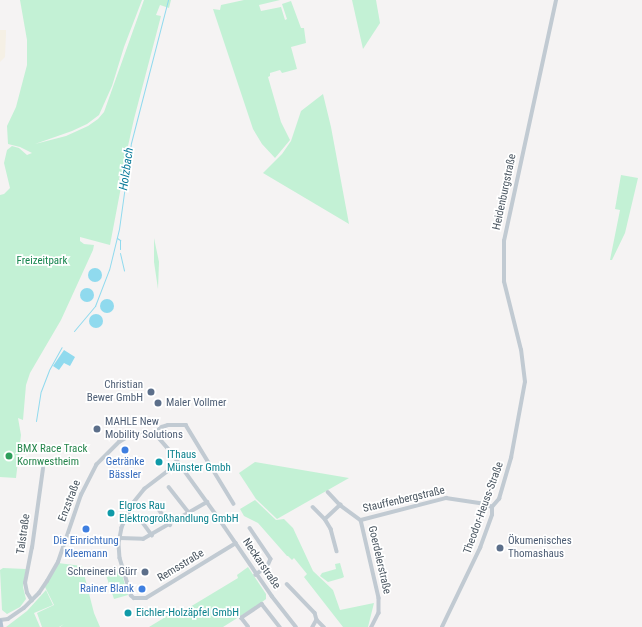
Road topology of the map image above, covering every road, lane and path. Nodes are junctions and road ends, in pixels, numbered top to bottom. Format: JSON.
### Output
{"nodes":[{"id":1,"x":556,"y":0,"type":"edge"},
{"id":2,"x":524,"y":389,"type":"joint"},
{"id":3,"x":153,"y":434,"type":"junction"},
{"id":4,"x":179,"y":464,"type":"junction"},
{"id":5,"x":43,"y":469,"type":"dead end"},
{"id":6,"x":169,"y":487,"type":"dead end"},
{"id":7,"x":328,"y":492,"type":"dead end"},
{"id":8,"x":207,"y":502,"type":"junction"},
{"id":9,"x":155,"y":504,"type":"dead end"},
{"id":10,"x":234,"y":504,"type":"dead end"},
{"id":11,"x":340,"y":505,"type":"junction"},
{"id":12,"x":312,"y":507,"type":"dead end"},
{"id":13,"x":492,"y":507,"type":"junction"},
{"id":14,"x":188,"y":513,"type":"junction"},
{"id":15,"x":141,"y":520,"type":"dead end"},
{"id":16,"x":325,"y":520,"type":"junction"},
{"id":17,"x":360,"y":520,"type":"junction"},
{"id":18,"x":170,"y":525,"type":"junction"},
{"id":19,"x":250,"y":528,"type":"dead end"},
{"id":20,"x":152,"y":535,"type":"junction"},
{"id":21,"x":120,"y":538,"type":"junction"},
{"id":22,"x":236,"y":543,"type":"junction"},
{"id":23,"x":337,"y":551,"type":"dead end"},
{"id":24,"x":256,"y":575,"type":"junction"},
{"id":25,"x":287,"y":584,"type":"dead end"},
{"id":26,"x":32,"y":601,"type":"junction"},
{"id":27,"x":317,"y":620,"type":"junction"},
{"id":28,"x":0,"y":621,"type":"edge"},
{"id":29,"x":1,"y":627,"type":"edge"},
{"id":30,"x":248,"y":627,"type":"edge"},
{"id":31,"x":280,"y":627,"type":"edge"},
{"id":32,"x":296,"y":627,"type":"edge"},
{"id":33,"x":313,"y":627,"type":"edge"},
{"id":34,"x":324,"y":627,"type":"edge"},
{"id":35,"x":372,"y":627,"type":"edge"},
{"id":36,"x":442,"y":627,"type":"edge"}],
"edges":[{"from":1,"to":2,"type":"street","name":"Heidenburgstraße"},
{"from":2,"to":13,"type":"street","name":"Theodor-Heuss-Straße"},
{"from":3,"to":4,"type":"street","name":"Neckarstraße"},
{"from":3,"to":10,"type":"street","name":"Enzstraße"},
{"from":3,"to":26,"type":"street","name":"Enzstraße"},
{"from":4,"to":8,"type":"street","name":"Neckarstraße"},
{"from":4,"to":21,"type":"street"},
{"from":5,"to":26,"type":"street","name":"Talstraße"},
{"from":6,"to":14,"type":"street"},
{"from":7,"to":11,"type":"street","name":"Stauffenbergstraße"},
{"from":8,"to":14,"type":"street"},
{"from":8,"to":22,"type":"street","name":"Neckarstraße"},
{"from":9,"to":18,"type":"street"},
{"from":11,"to":16,"type":"street"},
{"from":11,"to":17,"type":"street","name":"Stauffenbergstraße"},
{"from":12,"to":16,"type":"street"},
{"from":13,"to":17,"type":"street","name":"Stauffenbergstraße"},
{"from":13,"to":36,"type":"street","name":"Theodor-Heuss-Straße"},
{"from":14,"to":18,"type":"street"},
{"from":15,"to":20,"type":"street"},
{"from":16,"to":23,"type":"street"},
{"from":17,"to":35,"type":"street","name":"Goerdelerstraße"},
{"from":18,"to":20,"type":"street"},
{"from":19,"to":24,"type":"street"},
{"from":20,"to":21,"type":"street"},
{"from":21,"to":22,"type":"street","name":"Remsstraße"},
{"from":22,"to":24,"type":"street","name":"Neckarstraße"},
{"from":24,"to":32,"type":"street","name":"Neckarstraße"},
{"from":25,"to":27,"type":"street"},
{"from":26,"to":28,"type":"street","name":"Enzstraße"},
{"from":27,"to":33,"type":"street"},
{"from":27,"to":34,"type":"street"},
{"from":28,"to":29,"type":"main road"},
{"from":30,"to":31,"type":"street"}]}
